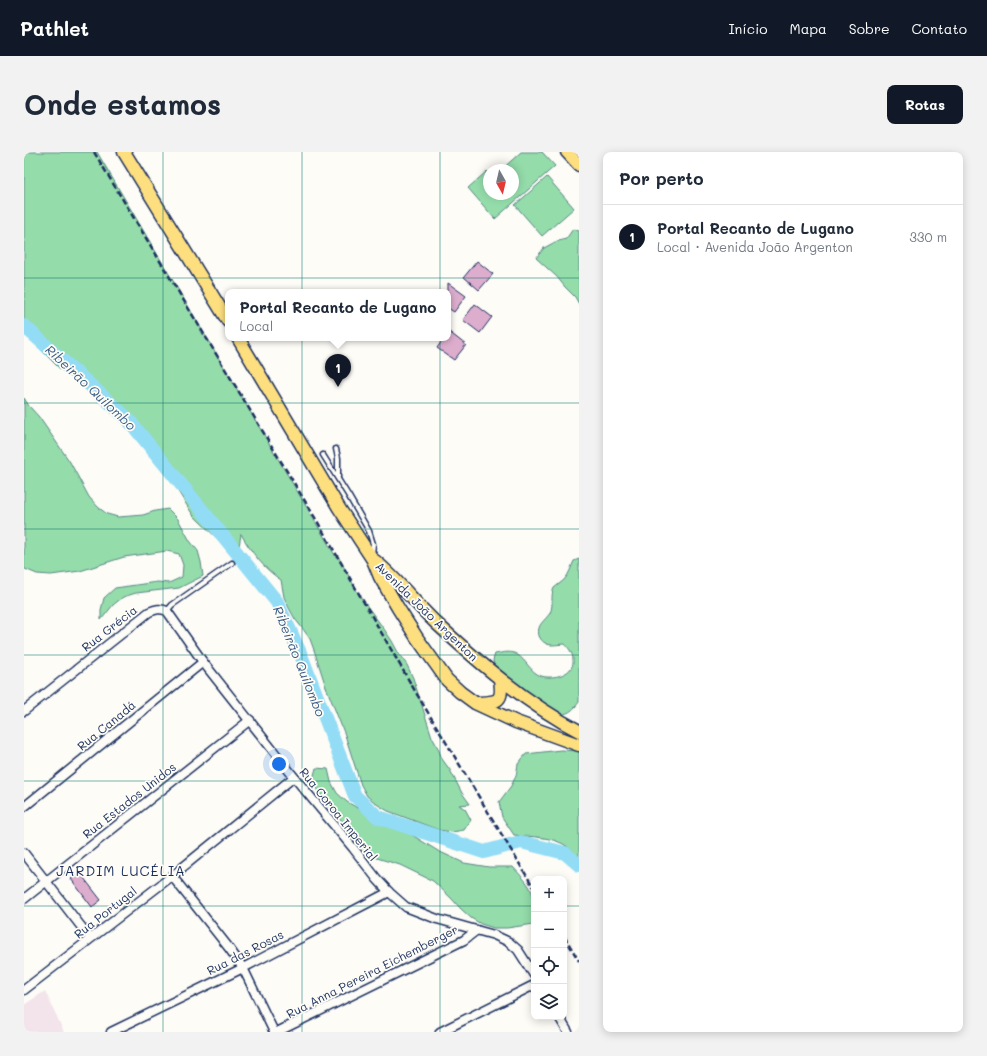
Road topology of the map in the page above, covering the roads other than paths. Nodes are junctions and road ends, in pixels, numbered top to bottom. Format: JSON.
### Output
{"nodes":[{"id":1,"x":124,"y":152,"type":"edge"},
{"id":2,"x":567,"y":152,"type":"edge"},
{"id":3,"x":579,"y":165,"type":"edge"},
{"id":4,"x":225,"y":316,"type":"edge"},
{"id":5,"x":240,"y":341,"type":"edge"},
{"id":6,"x":336,"y":449,"type":"dead end"},
{"id":7,"x":323,"y":455,"type":"dead end"},
{"id":8,"x":338,"y":478,"type":"junction"},
{"id":9,"x":372,"y":559,"type":"junction"},
{"id":10,"x":232,"y":563,"type":"dead end"},
{"id":11,"x":167,"y":612,"type":"junction"},
{"id":12,"x":204,"y":662,"type":"junction"},
{"id":13,"x":500,"y":679,"type":"junction"},
{"id":14,"x":475,"y":703,"type":"junction"},
{"id":15,"x":24,"y":711,"type":"edge"},
{"id":16,"x":250,"y":720,"type":"junction"},
{"id":17,"x":579,"y":731,"type":"edge"},
{"id":18,"x":579,"y":745,"type":"edge"},
{"id":19,"x":294,"y":777,"type":"junction"},
{"id":20,"x":24,"y":807,"type":"edge"},
{"id":21,"x":24,"y":853,"type":"edge"},
{"id":22,"x":172,"y":876,"type":"junction"},
{"id":23,"x":46,"y":882,"type":"junction"},
{"id":24,"x":389,"y":892,"type":"junction"},
{"id":25,"x":24,"y":899,"type":"edge"},
{"id":26,"x":477,"y":930,"type":"junction"},
{"id":27,"x":90,"y":938,"type":"junction"},
{"id":28,"x":242,"y":968,"type":"junction"},
{"id":29,"x":531,"y":970,"type":"edge"},
{"id":30,"x":531,"y":986,"type":"edge"},
{"id":31,"x":24,"y":990,"type":"edge"},
{"id":32,"x":561,"y":1020,"type":"edge"},
{"id":33,"x":111,"y":1032,"type":"edge"},
{"id":34,"x":274,"y":1032,"type":"edge"},
{"id":35,"x":277,"y":1032,"type":"edge"},
{"id":36,"x":440,"y":1032,"type":"edge"},
{"id":37,"x":568,"y":1032,"type":"edge"}],
"edges":[{"from":1,"to":4,"type":"main road"},
{"from":2,"to":3,"type":"main road"},
{"from":5,"to":9,"type":"main road","name":"Avenida João Argenton"},
{"from":6,"to":8,"type":"lane"},
{"from":7,"to":8,"type":"lane"},
{"from":8,"to":9,"type":"lane"},
{"from":9,"to":13,"type":"main road","name":"Avenida João Argenton"},
{"from":9,"to":14,"type":"main road","name":"Avenida João Argenton"},
{"from":10,"to":11,"type":"lane"},
{"from":11,"to":12,"type":"street","name":"Rua Coroa Imperial"},
{"from":11,"to":15,"type":"street","name":"Rua Grécia"},
{"from":12,"to":16,"type":"street","name":"Rua Coroa Imperial"},
{"from":12,"to":20,"type":"street","name":"Rua Canadá"},
{"from":13,"to":14,"type":"main road"},
{"from":13,"to":17,"type":"main road","name":"Avenida João Argenton"},
{"from":14,"to":18,"type":"main road","name":"Avenida João Argenton"},
{"from":16,"to":19,"type":"street","name":"Rua Coroa Imperial"},
{"from":16,"to":23,"type":"street","name":"Rua Estados Unidos"},
{"from":19,"to":22,"type":"street","name":"Rua Portugal"},
{"from":19,"to":24,"type":"street","name":"Rua Coroa Imperial"},
{"from":21,"to":23,"type":"street"},
{"from":22,"to":27,"type":"street","name":"Rua Portugal"},
{"from":22,"to":28,"type":"street"},
{"from":23,"to":25,"type":"street","name":"Rua Estados Unidos"},
{"from":23,"to":27,"type":"street"},
{"from":24,"to":26,"type":"street","name":"Rua Coroa Imperial"},
{"from":24,"to":28,"type":"street","name":"Rua das Rosas"},
{"from":26,"to":29,"type":"street","name":"Rua Coroa Imperial"},
{"from":26,"to":35,"type":"street","name":"Rua Anna Pereira Eichemberger"},
{"from":27,"to":31,"type":"street","name":"Rua Portugal"},
{"from":28,"to":33,"type":"street","name":"Rua das Rosas"},
{"from":28,"to":34,"type":"street"},
{"from":30,"to":36,"type":"street"},
{"from":32,"to":37,"type":"street"}]}
